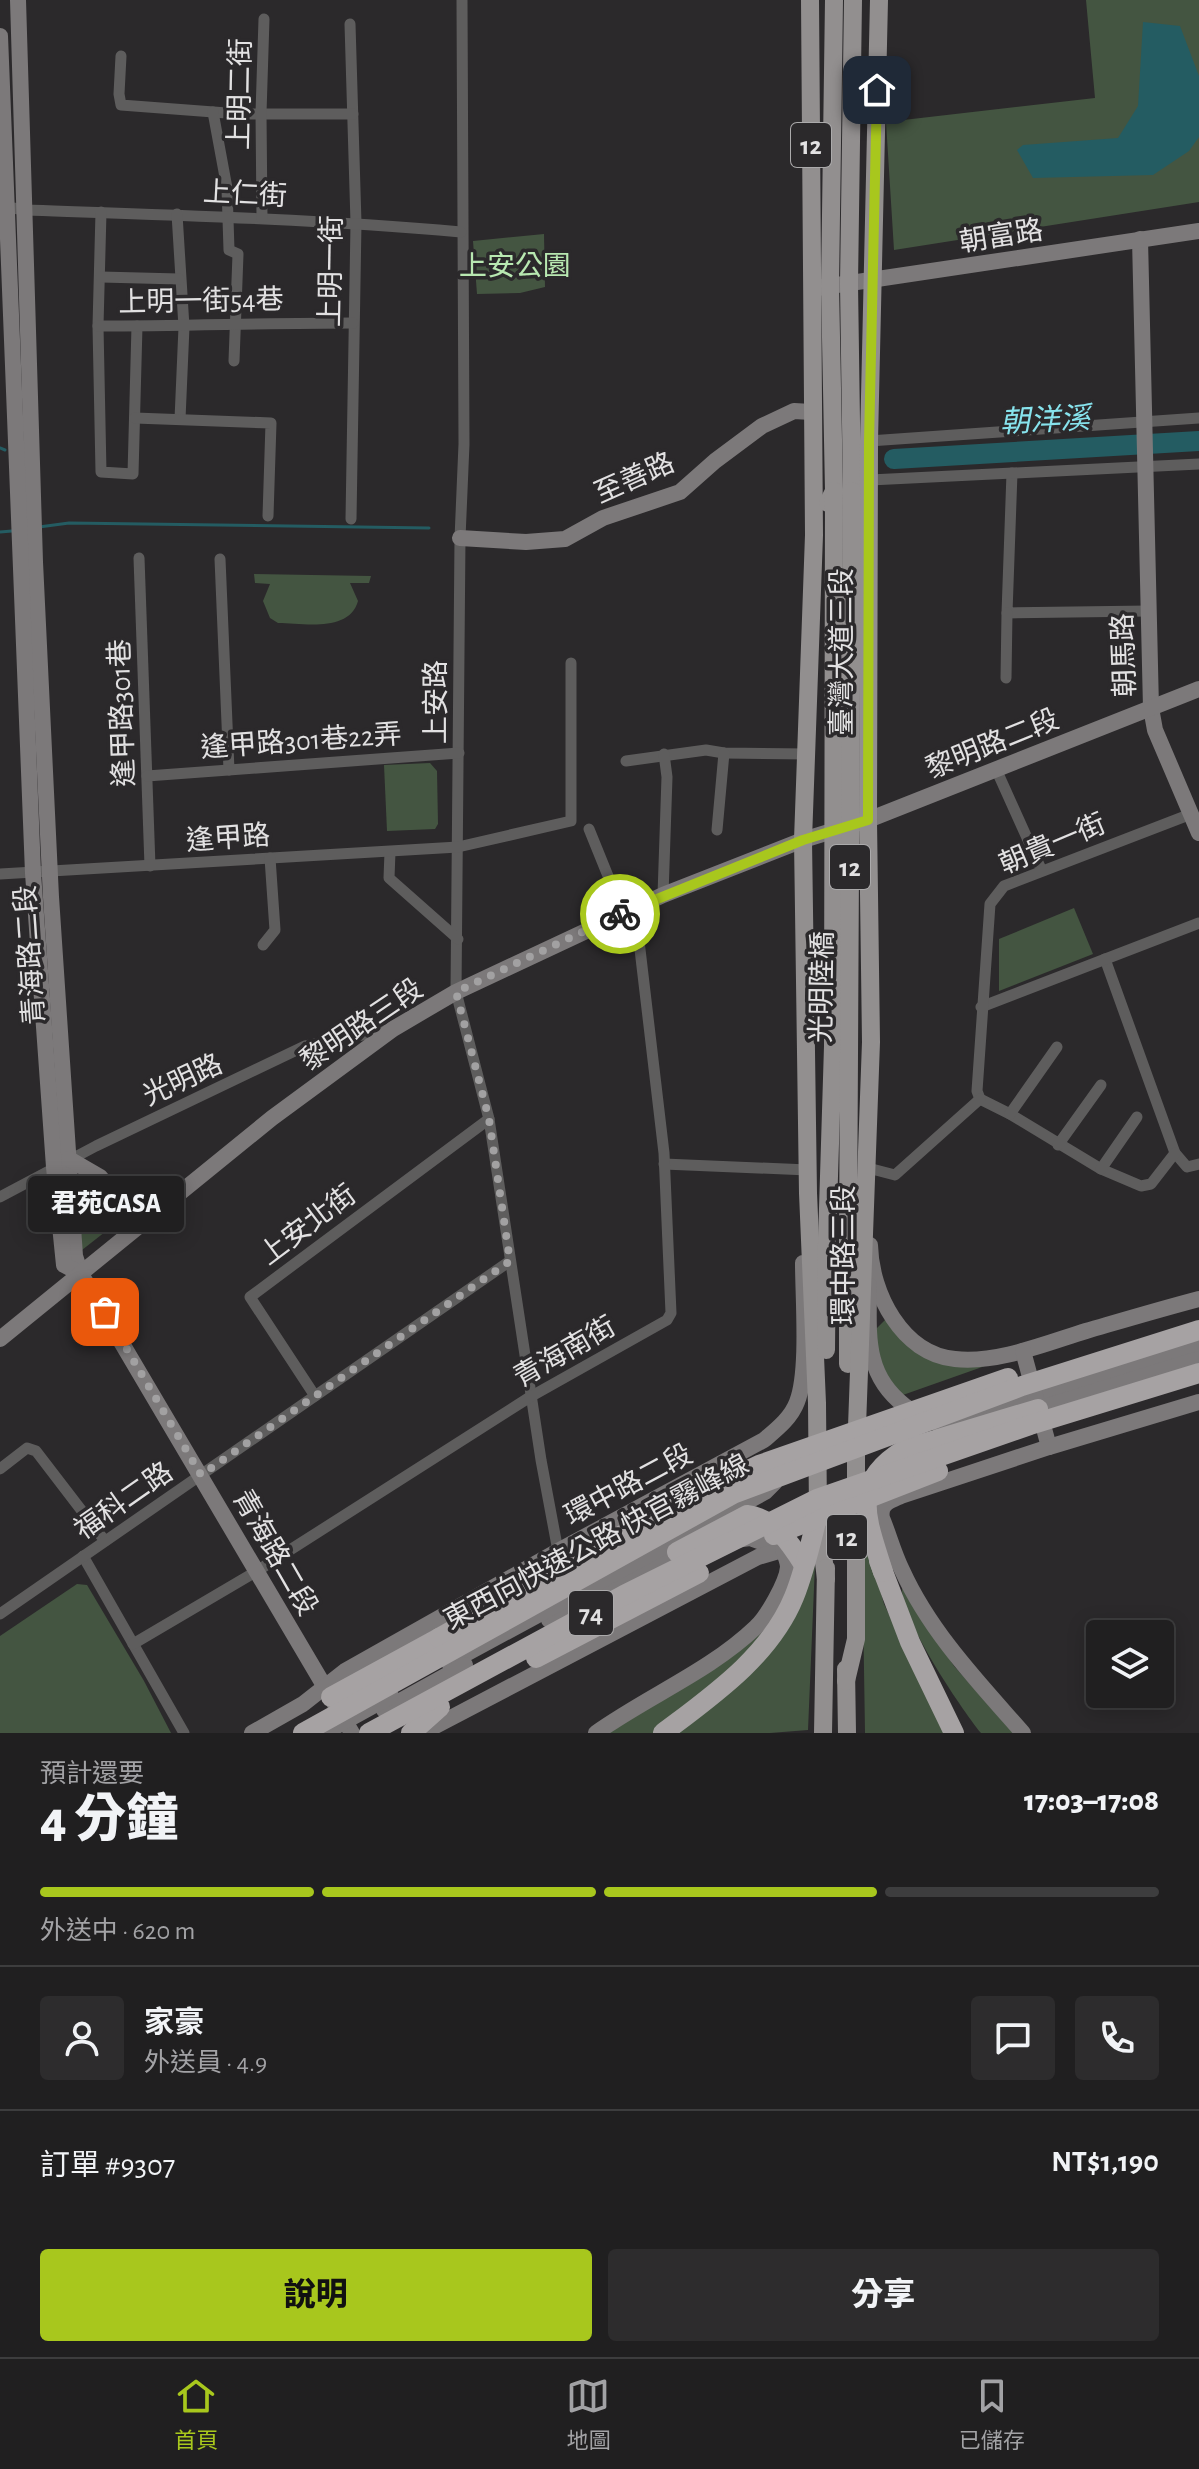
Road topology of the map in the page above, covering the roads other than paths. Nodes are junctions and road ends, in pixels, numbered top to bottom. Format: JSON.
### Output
{"nodes":[{"id":1,"x":18,"y":0,"type":"edge"},
{"id":2,"x":462,"y":0,"type":"edge"},
{"id":3,"x":810,"y":0,"type":"edge"},
{"id":4,"x":834,"y":0,"type":"edge"},
{"id":5,"x":853,"y":0,"type":"edge"},
{"id":6,"x":879,"y":0,"type":"edge"},
{"id":7,"x":264,"y":19,"type":"dead end"},
{"id":8,"x":350,"y":24,"type":"dead end"},
{"id":9,"x":0,"y":36,"type":"edge"},
{"id":10,"x":121,"y":56,"type":"dead end"},
{"id":11,"x":213,"y":112,"type":"junction"},
{"id":12,"x":261,"y":113,"type":"junction"},
{"id":13,"x":353,"y":114,"type":"junction"},
{"id":14,"x":3,"y":207,"type":"edge"},
{"id":15,"x":25,"y":210,"type":"junction"},
{"id":16,"x":101,"y":212,"type":"junction"},
{"id":17,"x":177,"y":214,"type":"junction"},
{"id":18,"x":228,"y":216,"type":"junction"},
{"id":19,"x":262,"y":218,"type":"junction"},
{"id":20,"x":356,"y":223,"type":"junction"},
{"id":21,"x":1199,"y":231,"type":"edge"},
{"id":22,"x":461,"y":232,"type":"junction"},
{"id":23,"x":1140,"y":239,"type":"junction"},
{"id":24,"x":101,"y":277,"type":"junction"},
{"id":25,"x":179,"y":279,"type":"junction"},
{"id":26,"x":872,"y":281,"type":"junction"},
{"id":27,"x":830,"y":286,"type":"junction"},
{"id":28,"x":236,"y":323,"type":"junction"},
{"id":29,"x":353,"y":323,"type":"junction"},
{"id":30,"x":98,"y":326,"type":"junction"},
{"id":31,"x":137,"y":326,"type":"junction"},
{"id":32,"x":184,"y":327,"type":"junction"},
{"id":33,"x":7,"y":359,"type":"edge"},
{"id":34,"x":234,"y":361,"type":"dead end"},
{"id":35,"x":811,"y":412,"type":"junction"},
{"id":36,"x":135,"y":418,"type":"junction"},
{"id":37,"x":1199,"y":418,"type":"edge"},
{"id":38,"x":180,"y":419,"type":"junction"},
{"id":39,"x":1145,"y":422,"type":"junction"},
{"id":40,"x":869,"y":441,"type":"junction"},
{"id":41,"x":1199,"y":464,"type":"edge"},
{"id":42,"x":1146,"y":467,"type":"junction"},
{"id":43,"x":1012,"y":473,"type":"junction"},
{"id":44,"x":870,"y":480,"type":"junction"},
{"id":45,"x":843,"y":491,"type":"junction"},
{"id":46,"x":27,"y":509,"type":"junction"},
{"id":47,"x":268,"y":516,"type":"dead end"},
{"id":48,"x":351,"y":519,"type":"dead end"},
{"id":49,"x":814,"y":535,"type":"junction"},
{"id":50,"x":460,"y":538,"type":"junction"},
{"id":51,"x":139,"y":558,"type":"dead end"},
{"id":52,"x":220,"y":559,"type":"dead end"},
{"id":53,"x":1148,"y":611,"type":"junction"},
{"id":54,"x":1007,"y":613,"type":"junction"},
{"id":55,"x":571,"y":663,"type":"dead end"},
{"id":56,"x":1006,"y":678,"type":"dead end"},
{"id":57,"x":1199,"y":689,"type":"edge"},
{"id":58,"x":1151,"y":708,"type":"junction"},
{"id":59,"x":459,"y":753,"type":"junction"},
{"id":60,"x":724,"y":753,"type":"junction"},
{"id":61,"x":664,"y":754,"type":"junction"},
{"id":62,"x":808,"y":754,"type":"junction"},
{"id":63,"x":626,"y":761,"type":"dead end"},
{"id":64,"x":996,"y":769,"type":"junction"},
{"id":65,"x":229,"y":770,"type":"junction"},
{"id":66,"x":147,"y":776,"type":"junction"},
{"id":67,"x":1191,"y":814,"type":"junction"},
{"id":68,"x":868,"y":820,"type":"junction"},
{"id":69,"x":589,"y":829,"type":"dead end"},
{"id":70,"x":717,"y":830,"type":"dead end"},
{"id":71,"x":1199,"y":833,"type":"edge"},
{"id":72,"x":803,"y":840,"type":"junction"},
{"id":73,"x":458,"y":847,"type":"junction"},
{"id":74,"x":390,"y":852,"type":"junction"},
{"id":75,"x":270,"y":858,"type":"junction"},
{"id":76,"x":150,"y":866,"type":"junction"},
{"id":77,"x":1041,"y":869,"type":"junction"},
{"id":78,"x":42,"y":872,"type":"junction"},
{"id":79,"x":0,"y":874,"type":"edge"},
{"id":80,"x":663,"y":895,"type":"junction"},
{"id":81,"x":629,"y":910,"type":"junction"},
{"id":82,"x":1199,"y":923,"type":"edge"},
{"id":83,"x":458,"y":939,"type":"junction"},
{"id":84,"x":263,"y":945,"type":"dead end"},
{"id":85,"x":1105,"y":959,"type":"junction"},
{"id":86,"x":456,"y":992,"type":"junction"},
{"id":87,"x":981,"y":1007,"type":"junction"},
{"id":88,"x":393,"y":1029,"type":"junction"},
{"id":89,"x":1057,"y":1047,"type":"dead end"},
{"id":90,"x":1101,"y":1085,"type":"dead end"},
{"id":91,"x":980,"y":1099,"type":"junction"},
{"id":92,"x":1010,"y":1114,"type":"junction"},
{"id":93,"x":1137,"y":1117,"type":"dead end"},
{"id":94,"x":489,"y":1119,"type":"junction"},
{"id":95,"x":1058,"y":1145,"type":"junction"},
{"id":96,"x":1175,"y":1153,"type":"junction"},
{"id":97,"x":62,"y":1163,"type":"junction"},
{"id":98,"x":664,"y":1164,"type":"junction"},
{"id":99,"x":1199,"y":1164,"type":"edge"},
{"id":100,"x":868,"y":1168,"type":"junction"},
{"id":101,"x":1101,"y":1169,"type":"junction"},
{"id":102,"x":808,"y":1170,"type":"junction"},
{"id":103,"x":808,"y":1193,"type":"junction"},
{"id":104,"x":0,"y":1197,"type":"edge"},
{"id":105,"x":141,"y":1226,"type":"junction"},
{"id":106,"x":510,"y":1261,"type":"junction"},
{"id":107,"x":81,"y":1274,"type":"junction"},
{"id":108,"x":1199,"y":1299,"type":"edge"},
{"id":109,"x":1199,"y":1318,"type":"edge"},
{"id":110,"x":1199,"y":1330,"type":"edge"},
{"id":111,"x":0,"y":1339,"type":"edge"},
{"id":112,"x":1199,"y":1345,"type":"edge"},
{"id":113,"x":1023,"y":1351,"type":"junction"},
{"id":114,"x":1199,"y":1359,"type":"edge"},
{"id":115,"x":1199,"y":1373,"type":"edge"},
{"id":116,"x":1199,"y":1386,"type":"edge"},
{"id":117,"x":315,"y":1396,"type":"junction"},
{"id":118,"x":530,"y":1397,"type":"junction"},
{"id":119,"x":1199,"y":1402,"type":"edge"},
{"id":120,"x":822,"y":1403,"type":"junction"},
{"id":121,"x":1036,"y":1403,"type":"junction"},
{"id":122,"x":882,"y":1421,"type":"junction"},
{"id":123,"x":859,"y":1447,"type":"junction"},
{"id":124,"x":1049,"y":1447,"type":"junction"},
{"id":125,"x":0,"y":1469,"type":"edge"},
{"id":126,"x":201,"y":1475,"type":"junction"},
{"id":127,"x":726,"y":1481,"type":"junction"},
{"id":128,"x":768,"y":1481,"type":"junction"},
{"id":129,"x":858,"y":1491,"type":"junction"},
{"id":130,"x":877,"y":1495,"type":"junction"},
{"id":131,"x":651,"y":1502,"type":"junction"},
{"id":132,"x":818,"y":1506,"type":"junction"},
{"id":133,"x":795,"y":1525,"type":"junction"},
{"id":134,"x":105,"y":1541,"type":"junction"},
{"id":135,"x":674,"y":1546,"type":"junction"},
{"id":136,"x":783,"y":1550,"type":"junction"},
{"id":137,"x":558,"y":1551,"type":"junction"},
{"id":138,"x":83,"y":1556,"type":"junction"},
{"id":139,"x":804,"y":1565,"type":"junction"},
{"id":140,"x":257,"y":1571,"type":"junction"},
{"id":141,"x":883,"y":1572,"type":"junction"},
{"id":142,"x":826,"y":1579,"type":"junction"},
{"id":143,"x":698,"y":1591,"type":"junction"},
{"id":144,"x":0,"y":1614,"type":"edge"},
{"id":145,"x":910,"y":1642,"type":"junction"},
{"id":146,"x":133,"y":1644,"type":"junction"},
{"id":147,"x":846,"y":1681,"type":"junction"},
{"id":148,"x":328,"y":1692,"type":"junction"},
{"id":149,"x":352,"y":1730,"type":"edge"},
{"id":150,"x":184,"y":1733,"type":"edge"},
{"id":151,"x":252,"y":1733,"type":"edge"},
{"id":152,"x":303,"y":1733,"type":"edge"},
{"id":153,"x":324,"y":1733,"type":"edge"},
{"id":154,"x":411,"y":1733,"type":"edge"},
{"id":155,"x":422,"y":1733,"type":"edge"},
{"id":156,"x":596,"y":1733,"type":"edge"},
{"id":157,"x":663,"y":1733,"type":"edge"},
{"id":158,"x":823,"y":1733,"type":"edge"},
{"id":159,"x":847,"y":1733,"type":"edge"},
{"id":160,"x":954,"y":1733,"type":"edge"},
{"id":161,"x":968,"y":1733,"type":"edge"},
{"id":162,"x":1023,"y":1733,"type":"edge"}],
"edges":[{"from":1,"to":15,"type":"street"},
{"from":2,"to":22,"type":"street","name":"上安路"},
{"from":3,"to":27,"type":"main road","name":"臺灣大道三段","number":"12"},
{"from":4,"to":27,"type":"main road","name":"臺灣大道三段","number":"12"},
{"from":5,"to":27,"type":"main road","name":"臺灣大道三段","number":"12"},
{"from":6,"to":26,"type":"main road","name":"臺灣大道三段","number":"12"},
{"from":7,"to":12,"type":"street","name":"上明二街"},
{"from":8,"to":13,"type":"street","name":"上明一街"},
{"from":9,"to":14,"type":"street"},
{"from":10,"to":11,"type":"street"},
{"from":11,"to":12,"type":"street"},
{"from":11,"to":18,"type":"street"},
{"from":12,"to":13,"type":"street"},
{"from":12,"to":19,"type":"street","name":"上明二街"},
{"from":13,"to":20,"type":"street","name":"上明一街"},
{"from":14,"to":15,"type":"street","name":"上仁街"},
{"from":14,"to":33,"type":"street"},
{"from":15,"to":16,"type":"street","name":"上仁街"},
{"from":15,"to":46,"type":"street"},
{"from":16,"to":17,"type":"street","name":"上仁街"},
{"from":16,"to":24,"type":"street"},
{"from":17,"to":18,"type":"street","name":"上仁街"},
{"from":17,"to":25,"type":"street"},
{"from":18,"to":19,"type":"street","name":"上仁街"},
{"from":18,"to":28,"type":"street"},
{"from":19,"to":20,"type":"street","name":"上仁街"},
{"from":20,"to":22,"type":"street","name":"上仁街"},
{"from":20,"to":29,"type":"street","name":"上明一街"},
{"from":21,"to":23,"type":"street","name":"朝富路"},
{"from":22,"to":50,"type":"street","name":"上安路"},
{"from":23,"to":26,"type":"street","name":"朝富路"},
{"from":23,"to":39,"type":"street"},
{"from":24,"to":25,"type":"street"},
{"from":24,"to":30,"type":"street"},
{"from":25,"to":32,"type":"street"},
{"from":26,"to":27,"type":"street","name":"朝富路"},
{"from":26,"to":40,"type":"main road","name":"臺灣大道三段","number":"12"},
{"from":27,"to":35,"type":"main road","name":"臺灣大道三段","number":"12"},
{"from":27,"to":45,"type":"main road","name":"臺灣大道三段","number":"12"},
{"from":28,"to":29,"type":"street","name":"上明一街54巷"},
{"from":28,"to":32,"type":"street","name":"上明一街54巷"},
{"from":28,"to":34,"type":"street"},
{"from":29,"to":48,"type":"street","name":"上明一街"},
{"from":30,"to":31,"type":"street","name":"上明一街54巷"},
{"from":30,"to":36,"type":"street"},
{"from":31,"to":32,"type":"street","name":"上明一街54巷"},
{"from":31,"to":36,"type":"street"},
{"from":32,"to":38,"type":"street"},
{"from":33,"to":46,"type":"street"},
{"from":35,"to":49,"type":"main road","name":"臺灣大道三段","number":"12"},
{"from":35,"to":50,"type":"street","name":"至善路"},
{"from":36,"to":38,"type":"street"},
{"from":37,"to":39,"type":"street"},
{"from":38,"to":47,"type":"street"},
{"from":39,"to":40,"type":"street"},
{"from":39,"to":42,"type":"street","name":"朝馬路"},
{"from":40,"to":44,"type":"main road","name":"臺灣大道三段","number":"12"},
{"from":41,"to":42,"type":"street"},
{"from":42,"to":43,"type":"street"},
{"from":42,"to":53,"type":"street","name":"朝馬路"},
{"from":43,"to":44,"type":"street"},
{"from":43,"to":54,"type":"street"},
{"from":44,"to":68,"type":"main road","name":"臺灣大道三段","number":"12"},
{"from":45,"to":49,"type":"main road","name":"臺灣大道三段","number":"12"},
{"from":45,"to":120,"type":"main road","name":"光明陸橋","number":"12","bridge":true},
{"from":45,"to":147,"type":"main road","name":"光明陸橋","number":"12","bridge":true},
{"from":46,"to":78,"type":"street","name":"青海路二段"},
{"from":49,"to":62,"type":"main road","name":"臺灣大道三段","number":"12"},
{"from":50,"to":59,"type":"street","name":"上安路"},
{"from":51,"to":66,"type":"street","name":"逢甲路301巷"},
{"from":52,"to":65,"type":"street"},
{"from":53,"to":54,"type":"street"},
{"from":53,"to":58,"type":"street","name":"朝馬路"},
{"from":54,"to":56,"type":"street"},
{"from":55,"to":73,"type":"street","name":"逢甲路"},
{"from":57,"to":58,"type":"street","name":"黎明路二段"},
{"from":58,"to":64,"type":"street","name":"黎明路二段"},
{"from":58,"to":67,"type":"street","name":"朝馬路"},
{"from":59,"to":65,"type":"street","name":"逢甲路301巷22弄"},
{"from":59,"to":73,"type":"street","name":"上安路"},
{"from":60,"to":61,"type":"street"},
{"from":60,"to":62,"type":"street"},
{"from":60,"to":70,"type":"street"},
{"from":61,"to":63,"type":"street"},
{"from":61,"to":80,"type":"street"},
{"from":62,"to":72,"type":"main road","name":"臺灣大道三段","number":"12"},
{"from":64,"to":68,"type":"street","name":"黎明路二段"},
{"from":64,"to":77,"type":"street"},
{"from":65,"to":66,"type":"street","name":"逢甲路301巷22弄"},
{"from":66,"to":76,"type":"street","name":"逢甲路301巷"},
{"from":67,"to":71,"type":"street","name":"朝馬路"},
{"from":67,"to":77,"type":"street","name":"朝貴一街"},
{"from":68,"to":72,"type":"street","name":"黎明路二段"},
{"from":68,"to":100,"type":"main road","name":"臺灣大道三段","number":"12"},
{"from":69,"to":81,"type":"street","name":"青海南街"},
{"from":72,"to":80,"type":"street","name":"黎明路三段"},
{"from":72,"to":102,"type":"main road","name":"臺灣大道三段","number":"12"},
{"from":73,"to":74,"type":"street","name":"逢甲路"},
{"from":73,"to":83,"type":"street","name":"上安路"},
{"from":74,"to":75,"type":"street","name":"逢甲路"},
{"from":74,"to":83,"type":"street"},
{"from":75,"to":76,"type":"street","name":"逢甲路"},
{"from":75,"to":84,"type":"street"},
{"from":76,"to":78,"type":"street","name":"逢甲路"},
{"from":77,"to":87,"type":"street","name":"朝貴一街"},
{"from":78,"to":79,"type":"street","name":"逢甲路"},
{"from":78,"to":97,"type":"street","name":"青海路二段"},
{"from":80,"to":81,"type":"street","name":"黎明路三段"},
{"from":81,"to":86,"type":"street","name":"黎明路三段"},
{"from":81,"to":98,"type":"street","name":"青海南街"},
{"from":82,"to":85,"type":"street"},
{"from":83,"to":86,"type":"street","name":"上安路"},
{"from":85,"to":87,"type":"street"},
{"from":85,"to":96,"type":"street"},
{"from":86,"to":88,"type":"street","name":"黎明路三段"},
{"from":86,"to":94,"type":"street","name":"上安路"},
{"from":87,"to":91,"type":"street","name":"朝貴一街"},
{"from":88,"to":97,"type":"street","name":"光明路"},
{"from":88,"to":105,"type":"street","name":"黎明路三段"},
{"from":89,"to":92,"type":"street"},
{"from":90,"to":95,"type":"street"},
{"from":91,"to":92,"type":"street"},
{"from":91,"to":100,"type":"street"},
{"from":92,"to":95,"type":"street"},
{"from":93,"to":101,"type":"street"},
{"from":94,"to":106,"type":"street","name":"上安路"},
{"from":94,"to":117,"type":"street","name":"上安北街"},
{"from":95,"to":101,"type":"street"},
{"from":96,"to":99,"type":"street"},
{"from":96,"to":101,"type":"street"},
{"from":97,"to":104,"type":"street","name":"光明路"},
{"from":97,"to":105,"type":"street"},
{"from":97,"to":107,"type":"street","name":"青海路二段"},
{"from":98,"to":102,"type":"street"},
{"from":98,"to":118,"type":"street","name":"青海南街"},
{"from":100,"to":113,"type":"street","name":"環中路三段"},
{"from":100,"to":121,"type":"street","name":"環中路三段"},
{"from":100,"to":129,"type":"main road","name":"臺灣大道三段","number":"12"},
{"from":102,"to":103,"type":"main road","name":"臺灣大道三段","number":"12"},
{"from":103,"to":120,"type":"main road","name":"臺灣大道三段","number":"12"},
{"from":103,"to":131,"type":"street","name":"環中路二段"},
{"from":103,"to":135,"type":"street"},
{"from":105,"to":107,"type":"street","name":"黎明路三段"},
{"from":106,"to":117,"type":"street","name":"福科二路"},
{"from":106,"to":118,"type":"street","name":"上安路"},
{"from":107,"to":111,"type":"street","name":"黎明路三段"},
{"from":107,"to":126,"type":"street","name":"青海路二段"},
{"from":108,"to":113,"type":"street","name":"環中路三段"},
{"from":109,"to":122,"type":"highway","number":"74","bridge":true},
{"from":110,"to":123,"type":"highway","name":"東西向快速公路 快官霧峰線","number":"74","bridge":true},
{"from":112,"to":121,"type":"street","name":"環中路三段"},
{"from":113,"to":121,"type":"street"},
{"from":114,"to":121,"type":"street","name":"環中路三段"},
{"from":115,"to":129,"type":"highway","number":"74","bridge":true},
{"from":116,"to":130,"type":"highway","number":"74","bridge":true},
{"from":117,"to":126,"type":"street","name":"福科二路"},
{"from":118,"to":137,"type":"street","name":"上安路"},
{"from":118,"to":140,"type":"street","name":"青海南街"},
{"from":119,"to":124,"type":"street"},
{"from":120,"to":132,"type":"main road","number":"12"},
{"from":120,"to":142,"type":"main road","number":"12"},
{"from":121,"to":124,"type":"street"},
{"from":121,"to":141,"type":"highway"},
{"from":122,"to":123,"type":"highway","number":"74","bridge":true},
{"from":122,"to":127,"type":"highway","number":"74","bridge":true},
{"from":123,"to":128,"type":"highway","name":"東西向快速公路 快官霧峰線","number":"74","bridge":true},
{"from":124,"to":162,"type":"street"},
{"from":125,"to":134,"type":"street"},
{"from":126,"to":134,"type":"street","name":"福科二路"},
{"from":126,"to":140,"type":"street","name":"青海路二段"},
{"from":127,"to":128,"type":"highway","number":"74","bridge":true},
{"from":127,"to":148,"type":"highway","number":"74","bridge":true},
{"from":128,"to":152,"type":"highway","name":"東西向快速公路 快官霧峰線","number":"74","bridge":true},
{"from":129,"to":130,"type":"highway","bridge":true},
{"from":129,"to":132,"type":"highway","number":"74","bridge":true},
{"from":129,"to":141,"type":"highway"},
{"from":129,"to":147,"type":"main road","number":"12"},
{"from":130,"to":133,"type":"highway","number":"74","bridge":true},
{"from":131,"to":135,"type":"street"},
{"from":131,"to":137,"type":"street","name":"環中路二段"},
{"from":132,"to":133,"type":"highway","number":"74","bridge":true},
{"from":132,"to":139,"type":"highway"},
{"from":132,"to":142,"type":"main road","number":"12"},
{"from":132,"to":149,"type":"highway","number":"74","bridge":true},
{"from":133,"to":154,"type":"highway","number":"74","bridge":true},
{"from":134,"to":138,"type":"street","name":"福科二路"},
{"from":135,"to":136,"type":"street"},
{"from":135,"to":139,"type":"highway"},
{"from":135,"to":143,"type":"street"},
{"from":135,"to":149,"type":"street"},
{"from":136,"to":143,"type":"street"},
{"from":136,"to":156,"type":"street"},
{"from":137,"to":148,"type":"street","name":"環中路二段"},
{"from":138,"to":144,"type":"street","name":"福科二路"},
{"from":138,"to":146,"type":"street"},
{"from":139,"to":157,"type":"highway"},
{"from":140,"to":146,"type":"street","name":"青海南街"},
{"from":140,"to":148,"type":"street","name":"青海路二段"},
{"from":141,"to":145,"type":"highway"},
{"from":142,"to":158,"type":"main road","number":"12"},
{"from":143,"to":155,"type":"street"},
{"from":145,"to":160,"type":"highway"},
{"from":145,"to":161,"type":"highway"},
{"from":146,"to":150,"type":"street"},
{"from":147,"to":159,"type":"main road","number":"12"},
{"from":148,"to":149,"type":"street","name":"青海路二段"},
{"from":148,"to":151,"type":"street"},
{"from":149,"to":153,"type":"street"}]}
